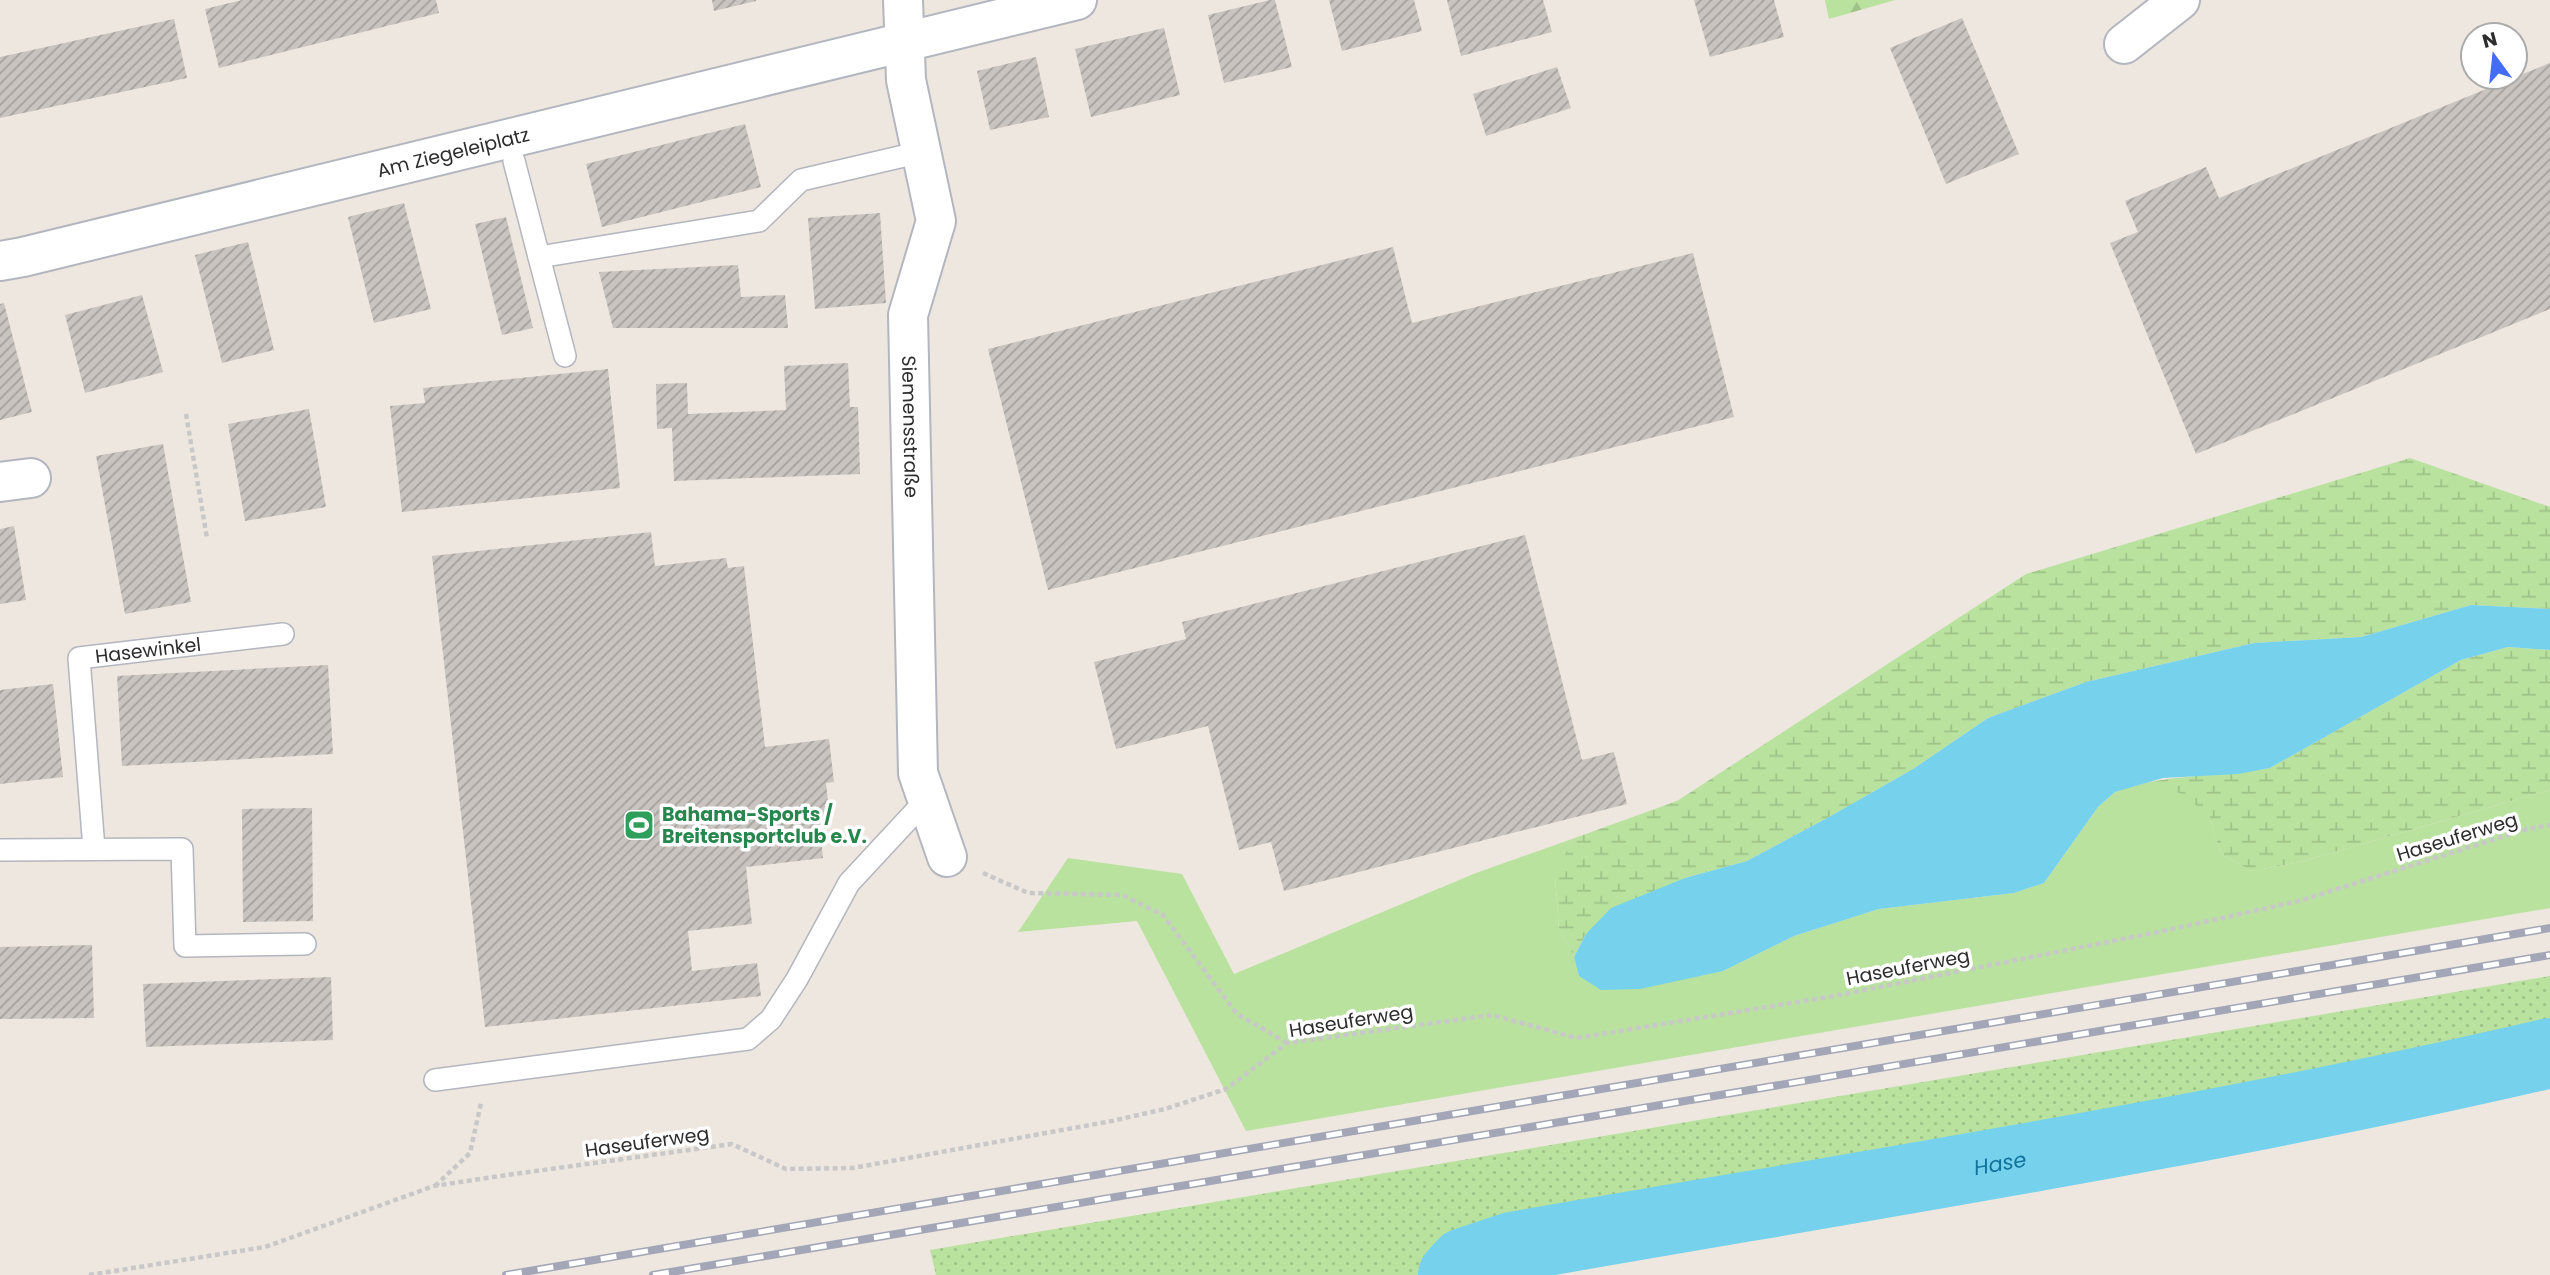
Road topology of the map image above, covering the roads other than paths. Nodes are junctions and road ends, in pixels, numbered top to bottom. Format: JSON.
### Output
{"nodes":[{"id":1,"x":903,"y":0,"type":"edge"},
{"id":2,"x":1077,"y":0,"type":"edge"},
{"id":3,"x":2180,"y":0,"type":"edge"},
{"id":4,"x":905,"y":41,"type":"junction"},
{"id":5,"x":2123,"y":44,"type":"dead end"},
{"id":6,"x":921,"y":152,"type":"junction"},
{"id":7,"x":514,"y":161,"type":"dead end"},
{"id":8,"x":540,"y":257,"type":"junction"},
{"id":9,"x":0,"y":261,"type":"edge"},
{"id":10,"x":565,"y":356,"type":"dead end"},
{"id":11,"x":283,"y":635,"type":"dead end"},
{"id":12,"x":927,"y":799,"type":"junction"},
{"id":13,"x":94,"y":849,"type":"junction"},
{"id":14,"x":0,"y":850,"type":"edge"},
{"id":15,"x":947,"y":857,"type":"road end"},
{"id":16,"x":305,"y":944,"type":"dead end"},
{"id":17,"x":435,"y":1080,"type":"dead end"}],
"edges":[{"from":1,"to":4,"type":"street","name":"Siemensstraße"},
{"from":2,"to":4,"type":"street","name":"Am Ziegeleiplatz"},
{"from":3,"to":5,"type":"street"},
{"from":4,"to":6,"type":"street","name":"Siemensstraße"},
{"from":4,"to":9,"type":"street","name":"Am Ziegeleiplatz"},
{"from":6,"to":8,"type":"lane"},
{"from":6,"to":12,"type":"street","name":"Siemensstraße"},
{"from":7,"to":8,"type":"lane"},
{"from":8,"to":10,"type":"lane"},
{"from":11,"to":13,"type":"lane","name":"Hasewinkel"},
{"from":12,"to":15,"type":"street","name":"Siemensstraße"},
{"from":12,"to":17,"type":"lane"},
{"from":13,"to":14,"type":"lane"},
{"from":13,"to":16,"type":"lane"}]}
